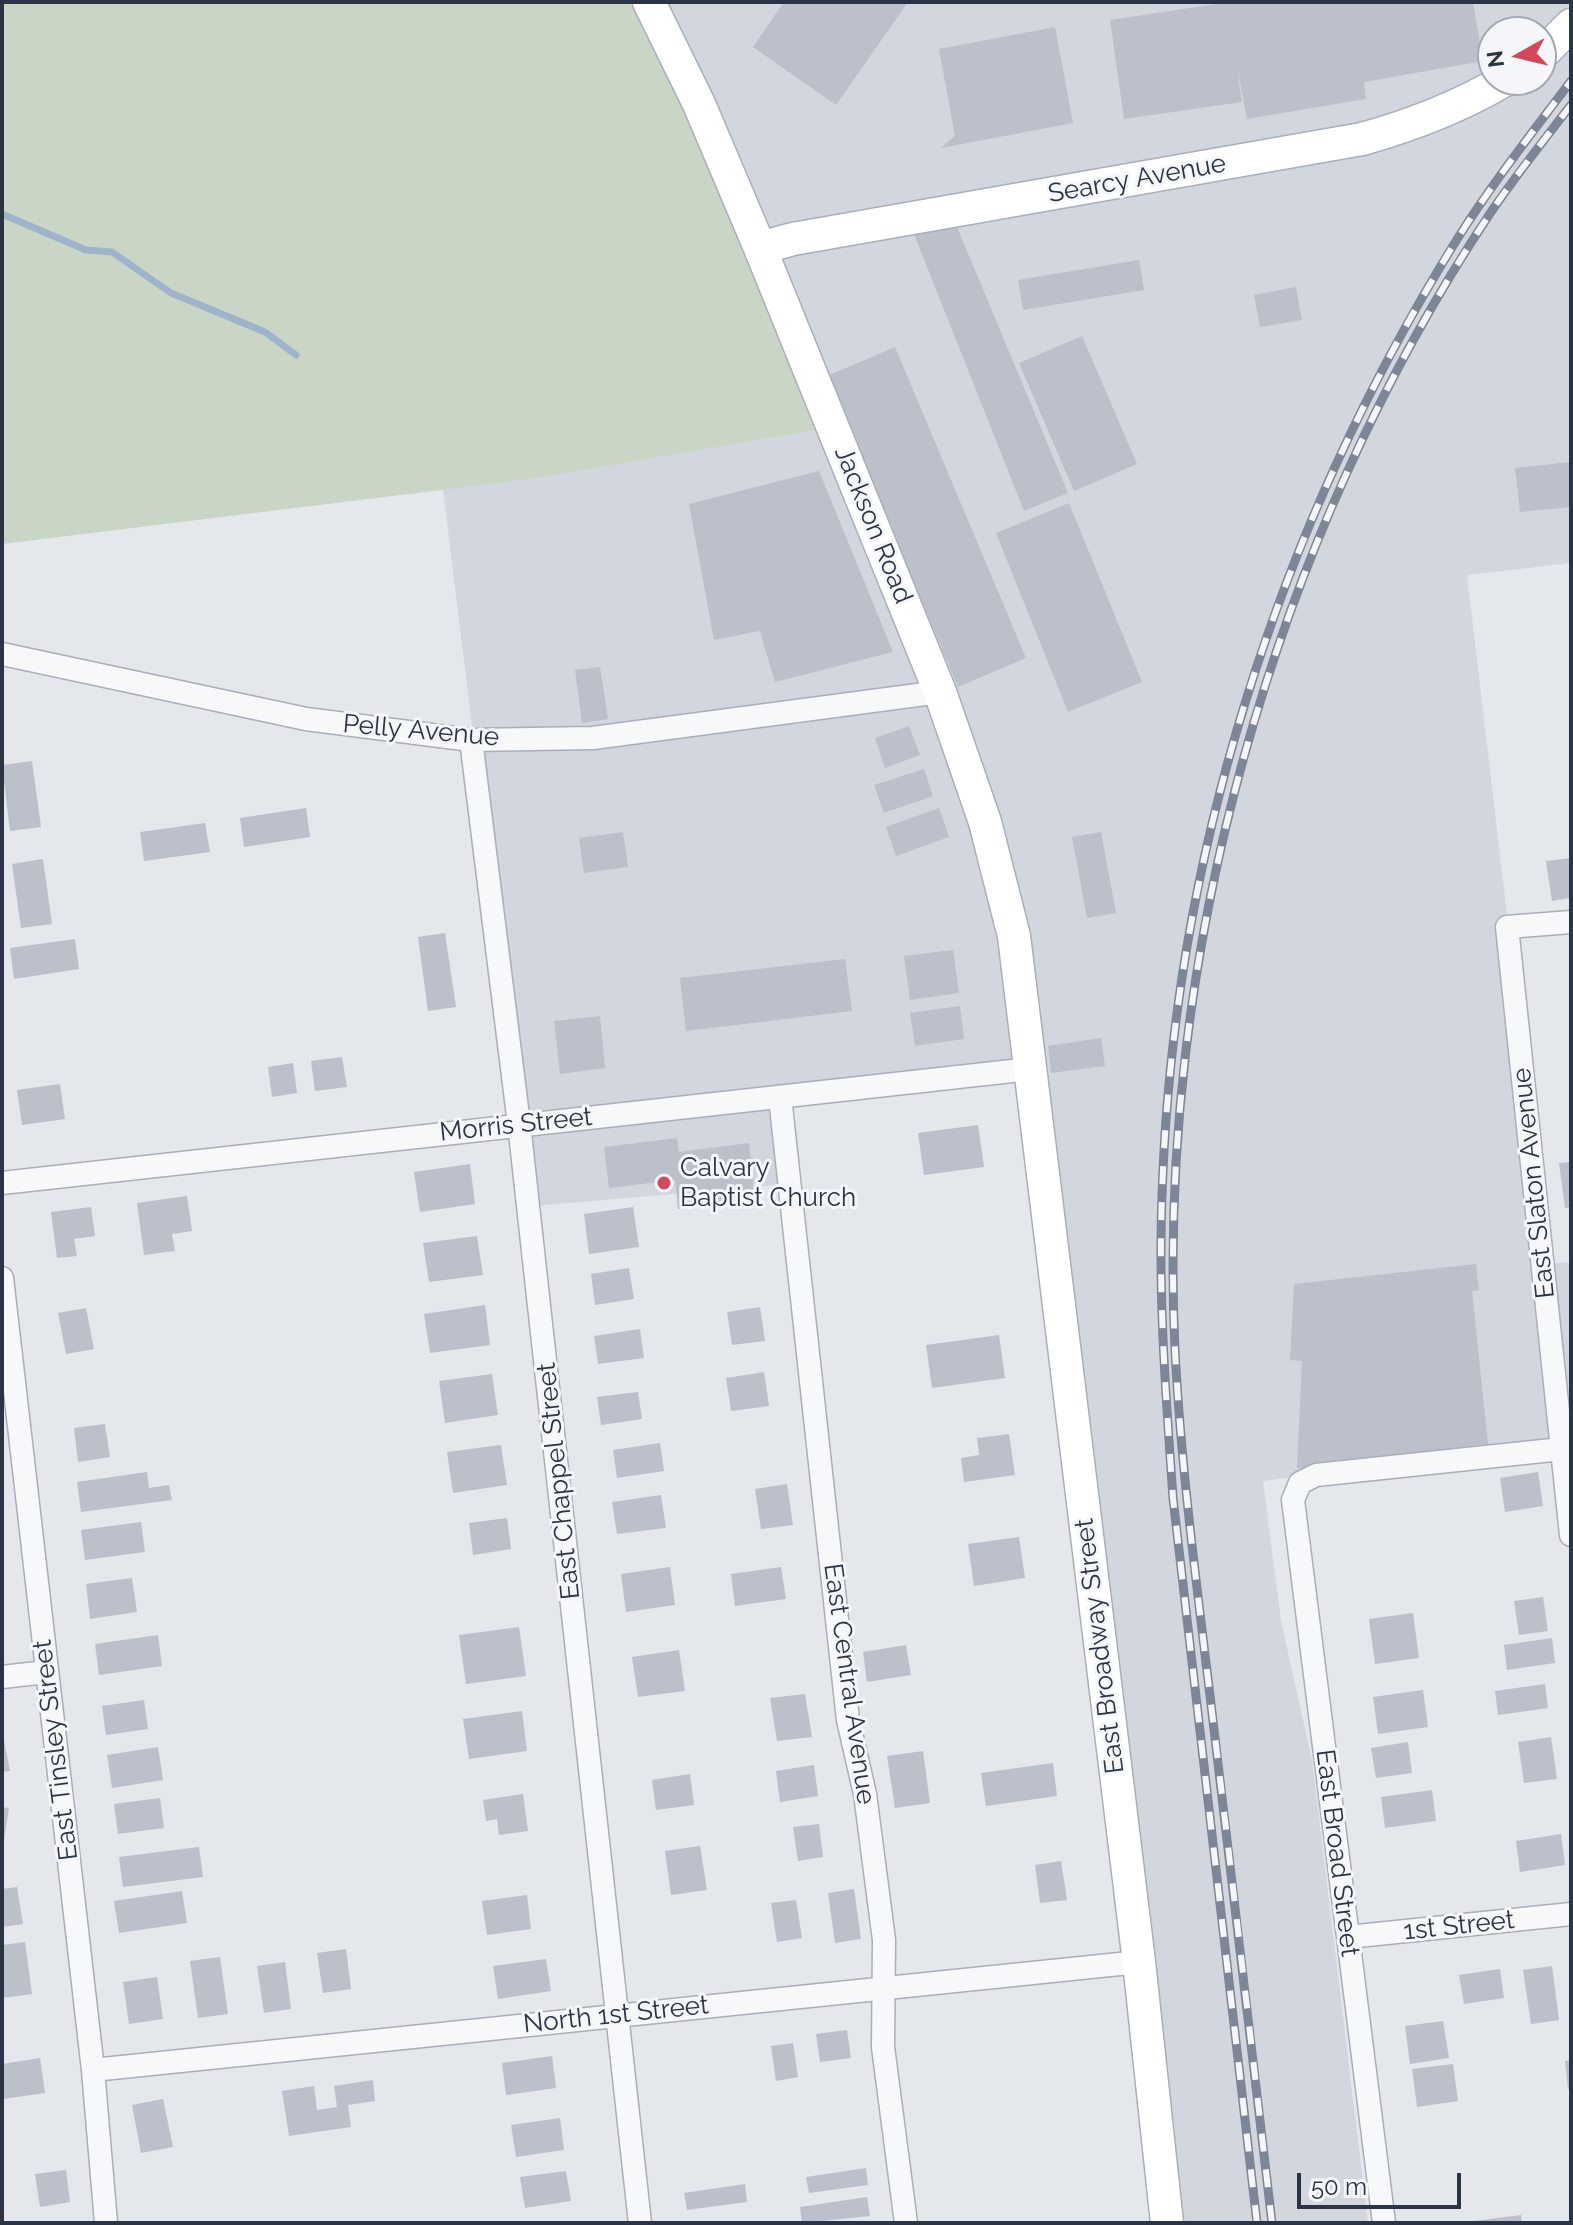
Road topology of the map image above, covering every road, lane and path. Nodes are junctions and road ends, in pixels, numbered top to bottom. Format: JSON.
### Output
{"nodes":[{"id":1,"x":649,"y":2,"type":"edge"},
{"id":2,"x":1478,"y":96,"type":"edge"},
{"id":3,"x":760,"y":248,"type":"junction"},
{"id":4,"x":2,"y":654,"type":"edge"},
{"id":5,"x":940,"y":692,"type":"junction"},
{"id":6,"x":471,"y":740,"type":"junction"},
{"id":7,"x":1571,"y":922,"type":"edge"},
{"id":8,"x":1030,"y":1069,"type":"junction"},
{"id":9,"x":780,"y":1097,"type":"junction"},
{"id":10,"x":519,"y":1124,"type":"junction"},
{"id":11,"x":2,"y":1183,"type":"edge"},
{"id":12,"x":2,"y":1278,"type":"edge"},
{"id":13,"x":1566,"y":1448,"type":"edge"},
{"id":14,"x":1571,"y":1535,"type":"edge"},
{"id":15,"x":46,"y":1672,"type":"junction"},
{"id":16,"x":2,"y":1677,"type":"edge"},
{"id":17,"x":1571,"y":1914,"type":"edge"},
{"id":18,"x":1348,"y":1937,"type":"junction"},
{"id":19,"x":1139,"y":1962,"type":"junction"},
{"id":20,"x":883,"y":1987,"type":"junction"},
{"id":21,"x":618,"y":2014,"type":"junction"},
{"id":22,"x":93,"y":2070,"type":"junction"},
{"id":23,"x":106,"y":2223,"type":"edge"},
{"id":24,"x":640,"y":2223,"type":"edge"},
{"id":25,"x":906,"y":2223,"type":"edge"},
{"id":26,"x":1167,"y":2223,"type":"edge"},
{"id":27,"x":1384,"y":2223,"type":"edge"}],
"edges":[{"from":1,"to":3,"type":"main road","name":"Jackson Road"},
{"from":2,"to":3,"type":"main road","name":"Searcy Avenue"},
{"from":3,"to":5,"type":"main road","name":"Jackson Road"},
{"from":4,"to":6,"type":"street","name":"Pelly Avenue"},
{"from":5,"to":6,"type":"street","name":"Pelly Avenue"},
{"from":5,"to":8,"type":"main road","name":"Jackson Road"},
{"from":6,"to":10,"type":"street","name":"East Chappel Street"},
{"from":7,"to":13,"type":"street","name":"East Slaton Avenue"},
{"from":8,"to":9,"type":"street","name":"Morris Street"},
{"from":8,"to":19,"type":"main road","name":"East Broadway Street"},
{"from":9,"to":10,"type":"street","name":"Morris Street"},
{"from":9,"to":20,"type":"street","name":"East Central Avenue"},
{"from":10,"to":11,"type":"street","name":"Morris Street"},
{"from":10,"to":21,"type":"street","name":"East Chappel Street"},
{"from":12,"to":15,"type":"street","name":"East Tinsley Street"},
{"from":13,"to":14,"type":"street","name":"East Slaton Avenue"},
{"from":13,"to":18,"type":"street","name":"East Broad Street"},
{"from":15,"to":16,"type":"street"},
{"from":15,"to":22,"type":"street","name":"East Tinsley Street"},
{"from":17,"to":18,"type":"street","name":"1st Street"},
{"from":18,"to":27,"type":"street","name":"East Broad Street"},
{"from":19,"to":20,"type":"street","name":"North 1st Street"},
{"from":19,"to":26,"type":"main road","name":"East Broadway Street"},
{"from":20,"to":21,"type":"street","name":"North 1st Street"},
{"from":20,"to":25,"type":"street","name":"East Central Avenue"},
{"from":21,"to":22,"type":"street","name":"North 1st Street"},
{"from":21,"to":24,"type":"street","name":"East Chappel Street"},
{"from":22,"to":23,"type":"street","name":"East Tinsley Street"}]}
